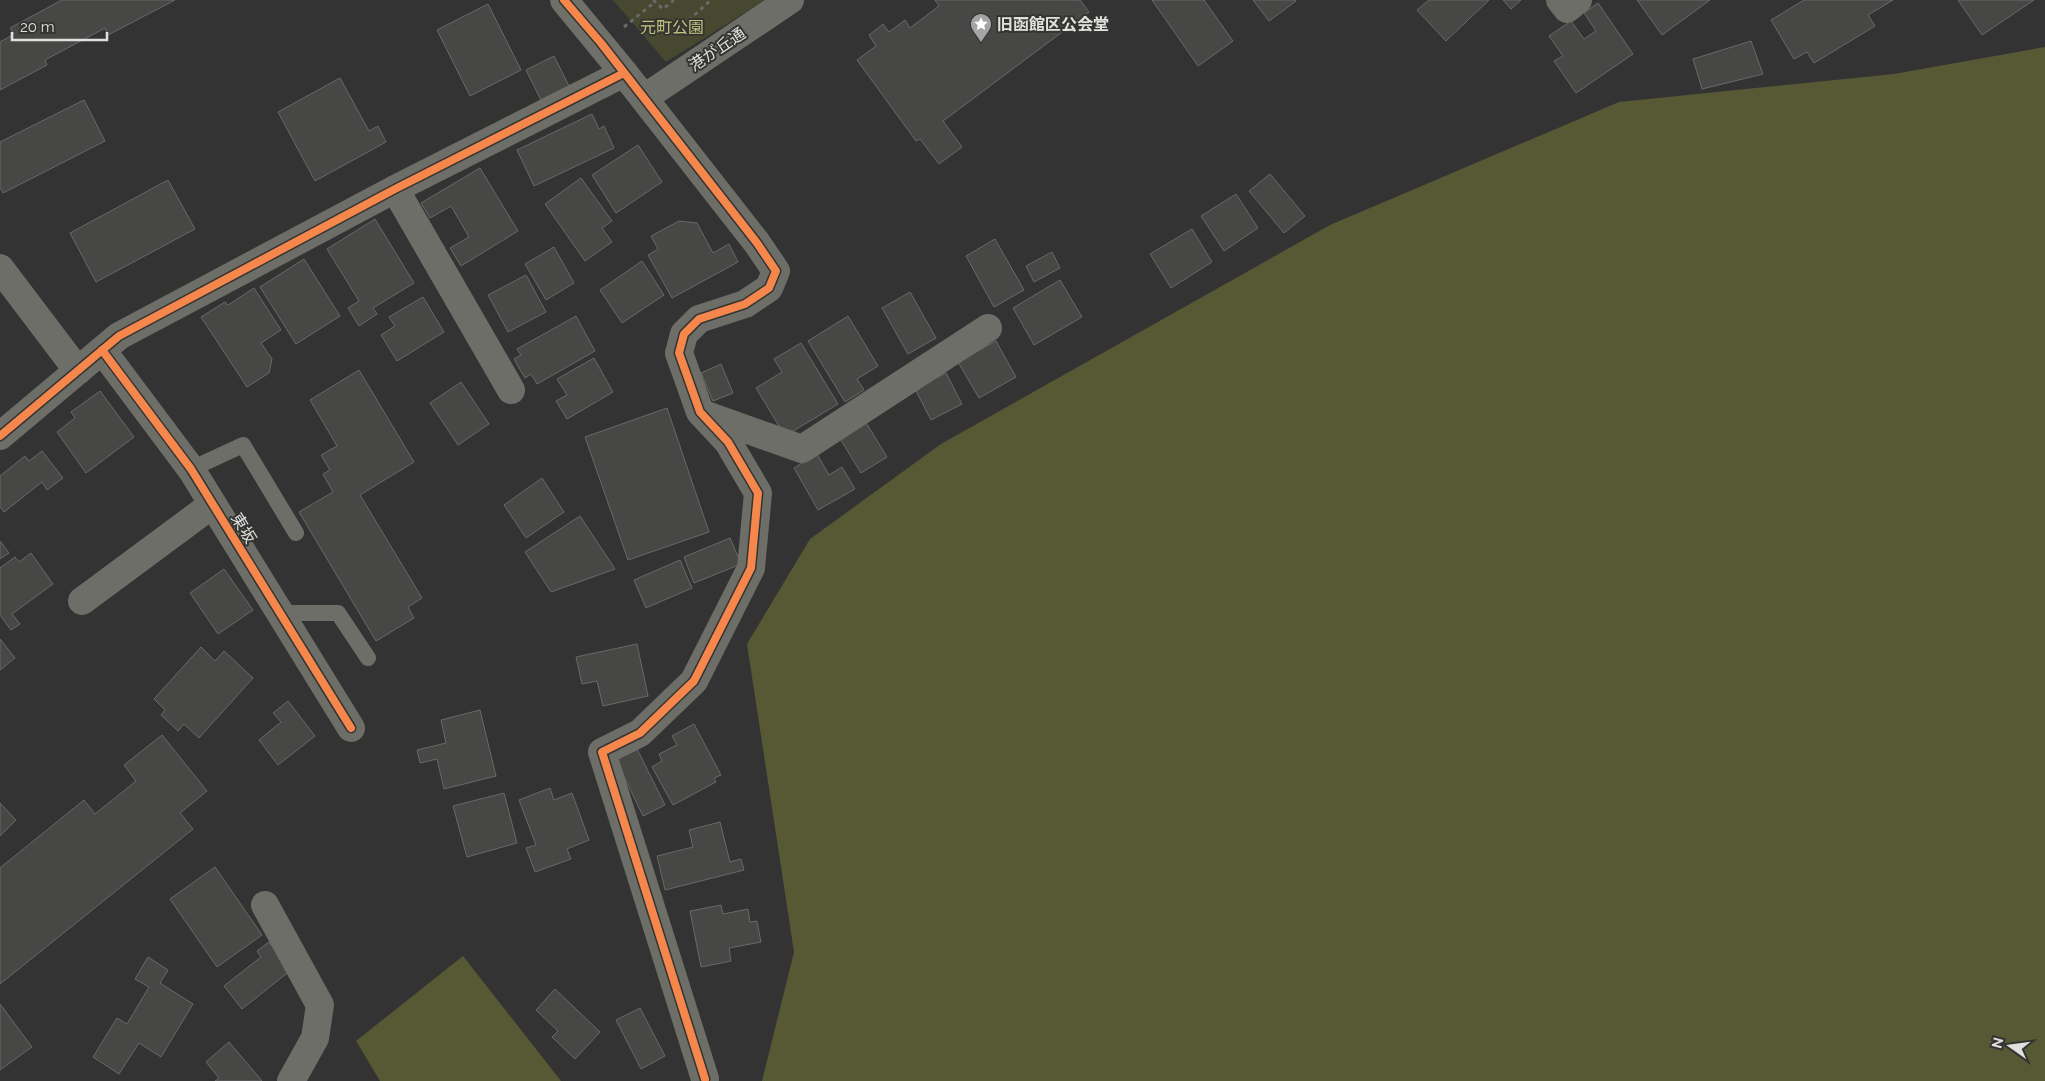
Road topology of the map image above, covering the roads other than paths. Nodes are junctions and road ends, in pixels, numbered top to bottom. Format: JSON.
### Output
{"nodes":[{"id":1,"x":564,"y":0,"type":"edge"},
{"id":2,"x":790,"y":0,"type":"edge"},
{"id":3,"x":1560,"y":0,"type":"edge"},
{"id":4,"x":1578,"y":0,"type":"edge"},
{"id":5,"x":624,"y":73,"type":"junction"},
{"id":6,"x":644,"y":98,"type":"junction"},
{"id":7,"x":395,"y":189,"type":"junction"},
{"id":8,"x":0,"y":268,"type":"edge"},
{"id":9,"x":988,"y":328,"type":"dead end"},
{"id":10,"x":102,"y":350,"type":"junction"},
{"id":11,"x":78,"y":371,"type":"junction"},
{"id":12,"x":511,"y":390,"type":"dead end"},
{"id":13,"x":700,"y":412,"type":"junction"},
{"id":14,"x":0,"y":436,"type":"edge"},
{"id":15,"x":191,"y":469,"type":"junction"},
{"id":16,"x":213,"y":504,"type":"junction"},
{"id":17,"x":296,"y":533,"type":"dead end"},
{"id":18,"x":82,"y":601,"type":"dead end"},
{"id":19,"x":280,"y":613,"type":"junction"},
{"id":20,"x":368,"y":658,"type":"dead end"},
{"id":21,"x":351,"y":728,"type":"dead end"},
{"id":22,"x":266,"y":905,"type":"dead end"},
{"id":23,"x":705,"y":1079,"type":"dead end"},
{"id":24,"x":291,"y":1081,"type":"edge"}],
"edges":[{"from":1,"to":5,"type":"street"},
{"from":2,"to":6,"type":"street","name":"港が丘通"},
{"from":3,"to":4,"type":"street"},
{"from":5,"to":6,"type":"street"},
{"from":5,"to":7,"type":"street"},
{"from":6,"to":13,"type":"street"},
{"from":7,"to":10,"type":"street"},
{"from":7,"to":12,"type":"street"},
{"from":8,"to":11,"type":"street"},
{"from":9,"to":13,"type":"street"},
{"from":10,"to":11,"type":"street"},
{"from":10,"to":15,"type":"street","name":"東坂"},
{"from":11,"to":14,"type":"street"},
{"from":13,"to":23,"type":"street"},
{"from":15,"to":16,"type":"street","name":"東坂"},
{"from":15,"to":17,"type":"lane"},
{"from":16,"to":18,"type":"street"},
{"from":16,"to":19,"type":"street","name":"東坂"},
{"from":19,"to":20,"type":"lane"},
{"from":19,"to":21,"type":"street","name":"東坂"},
{"from":22,"to":24,"type":"street"}]}
